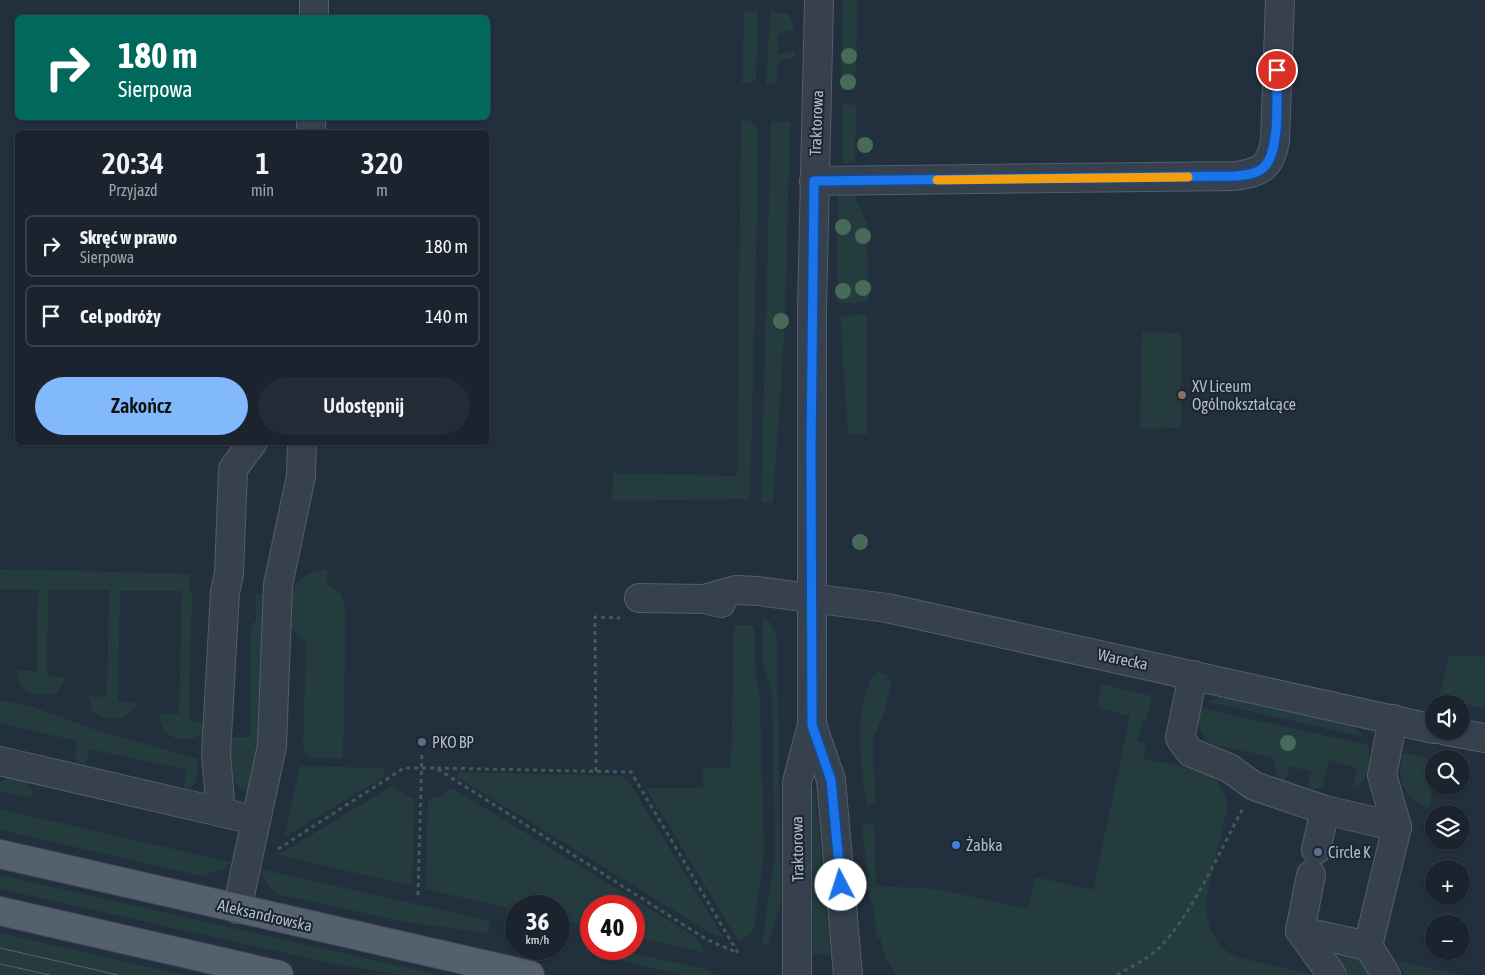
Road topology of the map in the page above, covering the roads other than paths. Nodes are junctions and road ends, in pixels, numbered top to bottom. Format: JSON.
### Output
{"nodes":[{"id":1,"x":314,"y":0,"type":"edge"},
{"id":2,"x":819,"y":0,"type":"edge"},
{"id":3,"x":1280,"y":0,"type":"edge"},
{"id":4,"x":314,"y":15,"type":"edge"},
{"id":5,"x":814,"y":181,"type":"junction"},
{"id":6,"x":251,"y":445,"type":"edge"},
{"id":7,"x":302,"y":445,"type":"edge"},
{"id":8,"x":812,"y":597,"type":"junction"},
{"id":9,"x":634,"y":608,"type":"road end"},
{"id":10,"x":1193,"y":675,"type":"junction"},
{"id":11,"x":1392,"y":719,"type":"junction"},
{"id":12,"x":812,"y":725,"type":"junction"},
{"id":13,"x":1425,"y":727,"type":"edge"},
{"id":14,"x":1470,"y":735,"type":"edge"},
{"id":15,"x":1485,"y":738,"type":"edge"},
{"id":16,"x":0,"y":761,"type":"edge"},
{"id":17,"x":1325,"y":810,"type":"junction"},
{"id":18,"x":221,"y":812,"type":"junction"},
{"id":19,"x":256,"y":820,"type":"junction"},
{"id":20,"x":1397,"y":827,"type":"junction"},
{"id":21,"x":0,"y":854,"type":"edge"},
{"id":22,"x":237,"y":908,"type":"junction"},
{"id":23,"x":0,"y":911,"type":"edge"},
{"id":24,"x":1300,"y":931,"type":"junction"},
{"id":25,"x":1368,"y":946,"type":"junction"},
{"id":26,"x":279,"y":975,"type":"edge"},
{"id":27,"x":530,"y":975,"type":"edge"},
{"id":28,"x":797,"y":975,"type":"edge"},
{"id":29,"x":848,"y":975,"type":"edge"},
{"id":30,"x":1332,"y":975,"type":"edge"},
{"id":31,"x":1386,"y":975,"type":"edge"}],
"edges":[{"from":1,"to":4,"type":"street"},
{"from":2,"to":5,"type":"street","name":"Traktorowa"},
{"from":3,"to":5,"type":"street"},
{"from":5,"to":8,"type":"street","name":"Traktorowa"},
{"from":6,"to":18,"type":"street"},
{"from":7,"to":19,"type":"street"},
{"from":8,"to":9,"type":"street","name":"Warecka"},
{"from":8,"to":10,"type":"street","name":"Warecka"},
{"from":8,"to":12,"type":"street","name":"Traktorowa"},
{"from":10,"to":11,"type":"street","name":"Warecka"},
{"from":10,"to":17,"type":"street"},
{"from":11,"to":13,"type":"street","name":"Warecka"},
{"from":11,"to":20,"type":"street"},
{"from":12,"to":28,"type":"street","name":"Traktorowa"},
{"from":12,"to":29,"type":"street","name":"Traktorowa"},
{"from":14,"to":15,"type":"street"},
{"from":16,"to":18,"type":"street"},
{"from":17,"to":20,"type":"street"},
{"from":17,"to":24,"type":"street"},
{"from":18,"to":19,"type":"street"},
{"from":19,"to":22,"type":"street"},
{"from":20,"to":25,"type":"street"},
{"from":21,"to":22,"type":"main road","name":"Aleksandrowska"},
{"from":22,"to":27,"type":"main road","name":"Aleksandrowska"},
{"from":23,"to":26,"type":"main road"},
{"from":24,"to":25,"type":"street"},
{"from":24,"to":30,"type":"street"},
{"from":25,"to":31,"type":"street"}]}
